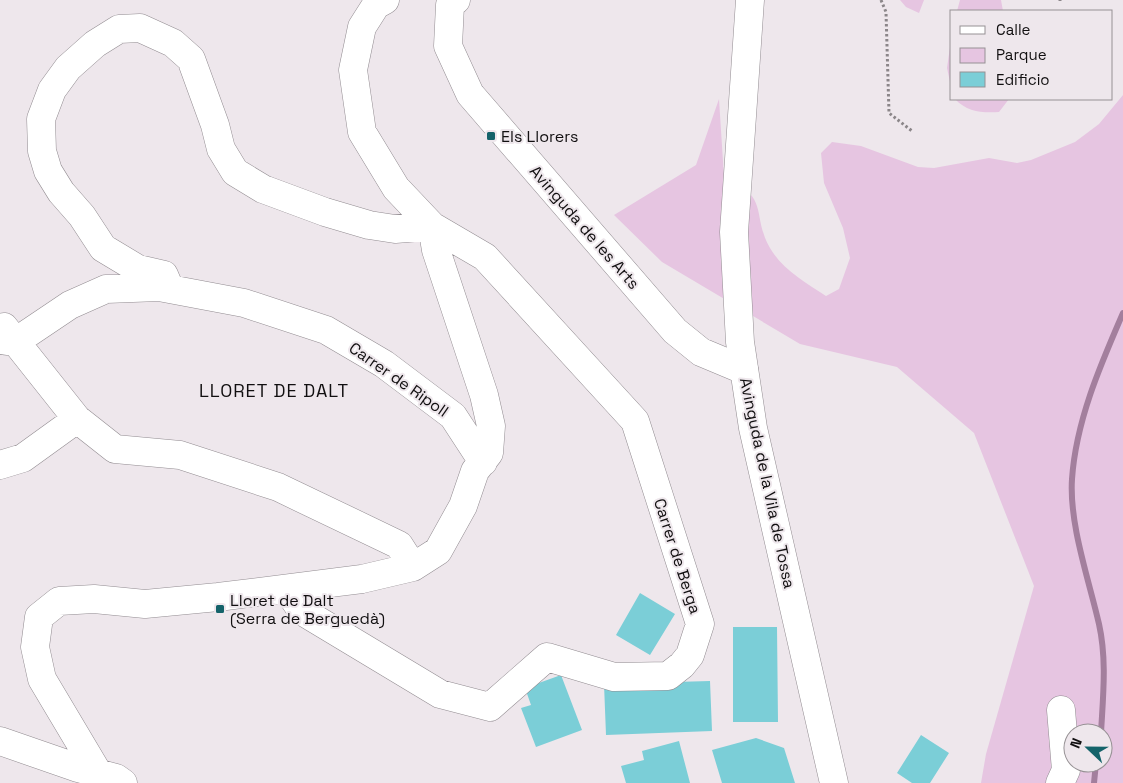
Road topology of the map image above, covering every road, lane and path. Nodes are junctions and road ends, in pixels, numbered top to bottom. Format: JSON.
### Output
{"nodes":[{"id":1,"x":385,"y":0,"type":"edge"},
{"id":2,"x":750,"y":0,"type":"edge"},
{"id":3,"x":881,"y":0,"type":"edge"},
{"id":4,"x":447,"y":2,"type":"edge"},
{"id":5,"x":912,"y":131,"type":"dead end"},
{"id":6,"x":432,"y":226,"type":"junction"},
{"id":7,"x":170,"y":289,"type":"junction"},
{"id":8,"x":5,"y":335,"type":"edge"},
{"id":9,"x":744,"y":370,"type":"junction"},
{"id":10,"x":77,"y":420,"type":"junction"},
{"id":11,"x":483,"y":462,"type":"junction"},
{"id":12,"x":0,"y":465,"type":"edge"},
{"id":13,"x":413,"y":567,"type":"junction"},
{"id":14,"x":287,"y":589,"type":"junction"},
{"id":15,"x":1061,"y":710,"type":"dead end"},
{"id":16,"x":0,"y":741,"type":"edge"},
{"id":17,"x":98,"y":773,"type":"junction"},
{"id":18,"x":64,"y":774,"type":"edge"},
{"id":19,"x":122,"y":783,"type":"edge"},
{"id":20,"x":834,"y":783,"type":"edge"},
{"id":21,"x":1060,"y":783,"type":"edge"}],
"edges":[{"from":1,"to":6,"type":"street"},
{"from":2,"to":9,"type":"street","name":"Avinguda de la Vila de Tossa"},
{"from":3,"to":5,"type":"path"},
{"from":4,"to":9,"type":"street","name":"Avinguda de les Arts"},
{"from":6,"to":7,"type":"street"},
{"from":6,"to":11,"type":"street"},
{"from":6,"to":14,"type":"street","name":"Carrer de Berga"},
{"from":7,"to":8,"type":"street","name":"Carrer de Ripoll"},
{"from":7,"to":11,"type":"street","name":"Carrer de Ripoll"},
{"from":8,"to":10,"type":"street"},
{"from":9,"to":20,"type":"street","name":"Avinguda de la Vila de Tossa"},
{"from":10,"to":12,"type":"street"},
{"from":10,"to":13,"type":"street"},
{"from":11,"to":13,"type":"street"},
{"from":13,"to":14,"type":"street"},
{"from":14,"to":17,"type":"street"},
{"from":15,"to":21,"type":"street"},
{"from":16,"to":18,"type":"street"},
{"from":17,"to":18,"type":"street"},
{"from":17,"to":19,"type":"street"}]}
